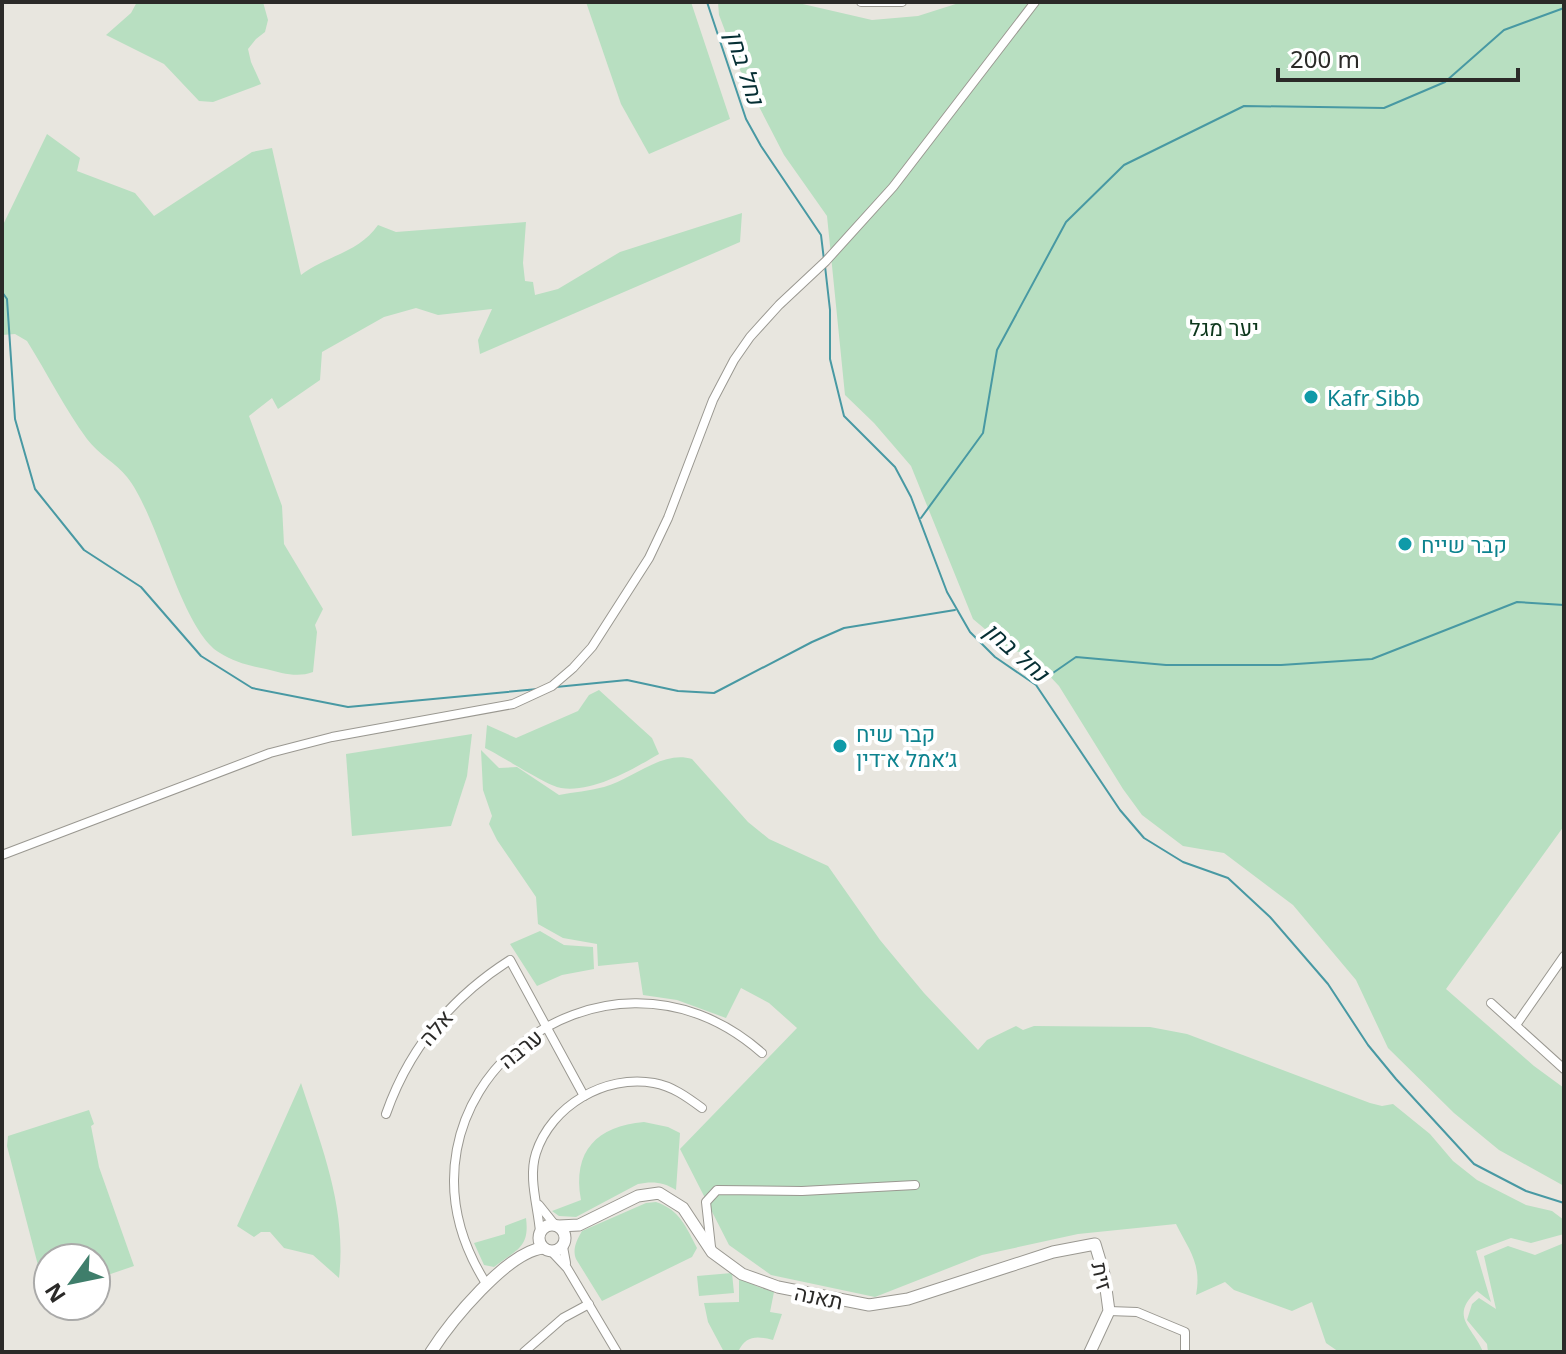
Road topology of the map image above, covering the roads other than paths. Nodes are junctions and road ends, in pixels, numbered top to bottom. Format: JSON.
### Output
{"nodes":[{"id":1,"x":861,"y":2,"type":"edge"},
{"id":2,"x":902,"y":2,"type":"edge"},
{"id":3,"x":1035,"y":2,"type":"edge"},
{"id":4,"x":2,"y":855,"type":"edge"},
{"id":5,"x":1564,"y":956,"type":"edge"},
{"id":6,"x":1491,"y":1003,"type":"dead end"},
{"id":7,"x":1516,"y":1025,"type":"junction"},
{"id":8,"x":546,"y":1027,"type":"junction"},
{"id":9,"x":762,"y":1053,"type":"dead end"},
{"id":10,"x":1564,"y":1069,"type":"edge"},
{"id":11,"x":584,"y":1096,"type":"junction"},
{"id":12,"x":702,"y":1108,"type":"dead end"},
{"id":13,"x":386,"y":1114,"type":"dead end"},
{"id":14,"x":915,"y":1185,"type":"dead end"},
{"id":15,"x":537,"y":1201,"type":"junction"},
{"id":16,"x":579,"y":1225,"type":"junction"},
{"id":17,"x":557,"y":1226,"type":"junction"},
{"id":18,"x":550,"y":1243,"type":"junction"},
{"id":19,"x":1095,"y":1244,"type":"joint"},
{"id":20,"x":712,"y":1252,"type":"junction"},
{"id":21,"x":487,"y":1285,"type":"junction"},
{"id":22,"x":589,"y":1304,"type":"junction"},
{"id":23,"x":1109,"y":1311,"type":"junction"},
{"id":24,"x":431,"y":1352,"type":"edge"},
{"id":25,"x":524,"y":1352,"type":"edge"},
{"id":26,"x":617,"y":1352,"type":"edge"},
{"id":27,"x":1090,"y":1352,"type":"edge"},
{"id":28,"x":1185,"y":1352,"type":"edge"}],
"edges":[{"from":1,"to":2,"type":"street"},
{"from":3,"to":4,"type":"street"},
{"from":5,"to":7,"type":"street"},
{"from":6,"to":7,"type":"street"},
{"from":7,"to":10,"type":"street"},
{"from":8,"to":9,"type":"street","name":"ערבה"},
{"from":8,"to":11,"type":"street"},
{"from":8,"to":13,"type":"street","name":"אלה"},
{"from":8,"to":21,"type":"street","name":"ערבה"},
{"from":11,"to":12,"type":"street"},
{"from":11,"to":15,"type":"street"},
{"from":14,"to":20,"type":"street"},
{"from":15,"to":17,"type":"street"},
{"from":15,"to":18,"type":"street"},
{"from":16,"to":17,"type":"street","name":"תאנה"},
{"from":16,"to":18,"type":"street","name":"תאנה"},
{"from":16,"to":20,"type":"street","name":"תאנה"},
{"from":17,"to":18,"type":"street"},
{"from":17,"to":18,"type":"street"},
{"from":18,"to":21,"type":"street","name":"תאנה"},
{"from":18,"to":22,"type":"street"},
{"from":19,"to":20,"type":"street","name":"תאנה"},
{"from":19,"to":23,"type":"street","name":"זית"},
{"from":21,"to":24,"type":"street","name":"תאנה"},
{"from":22,"to":25,"type":"street"},
{"from":22,"to":26,"type":"street"},
{"from":23,"to":27,"type":"street","name":"זית"},
{"from":23,"to":28,"type":"street"}]}
